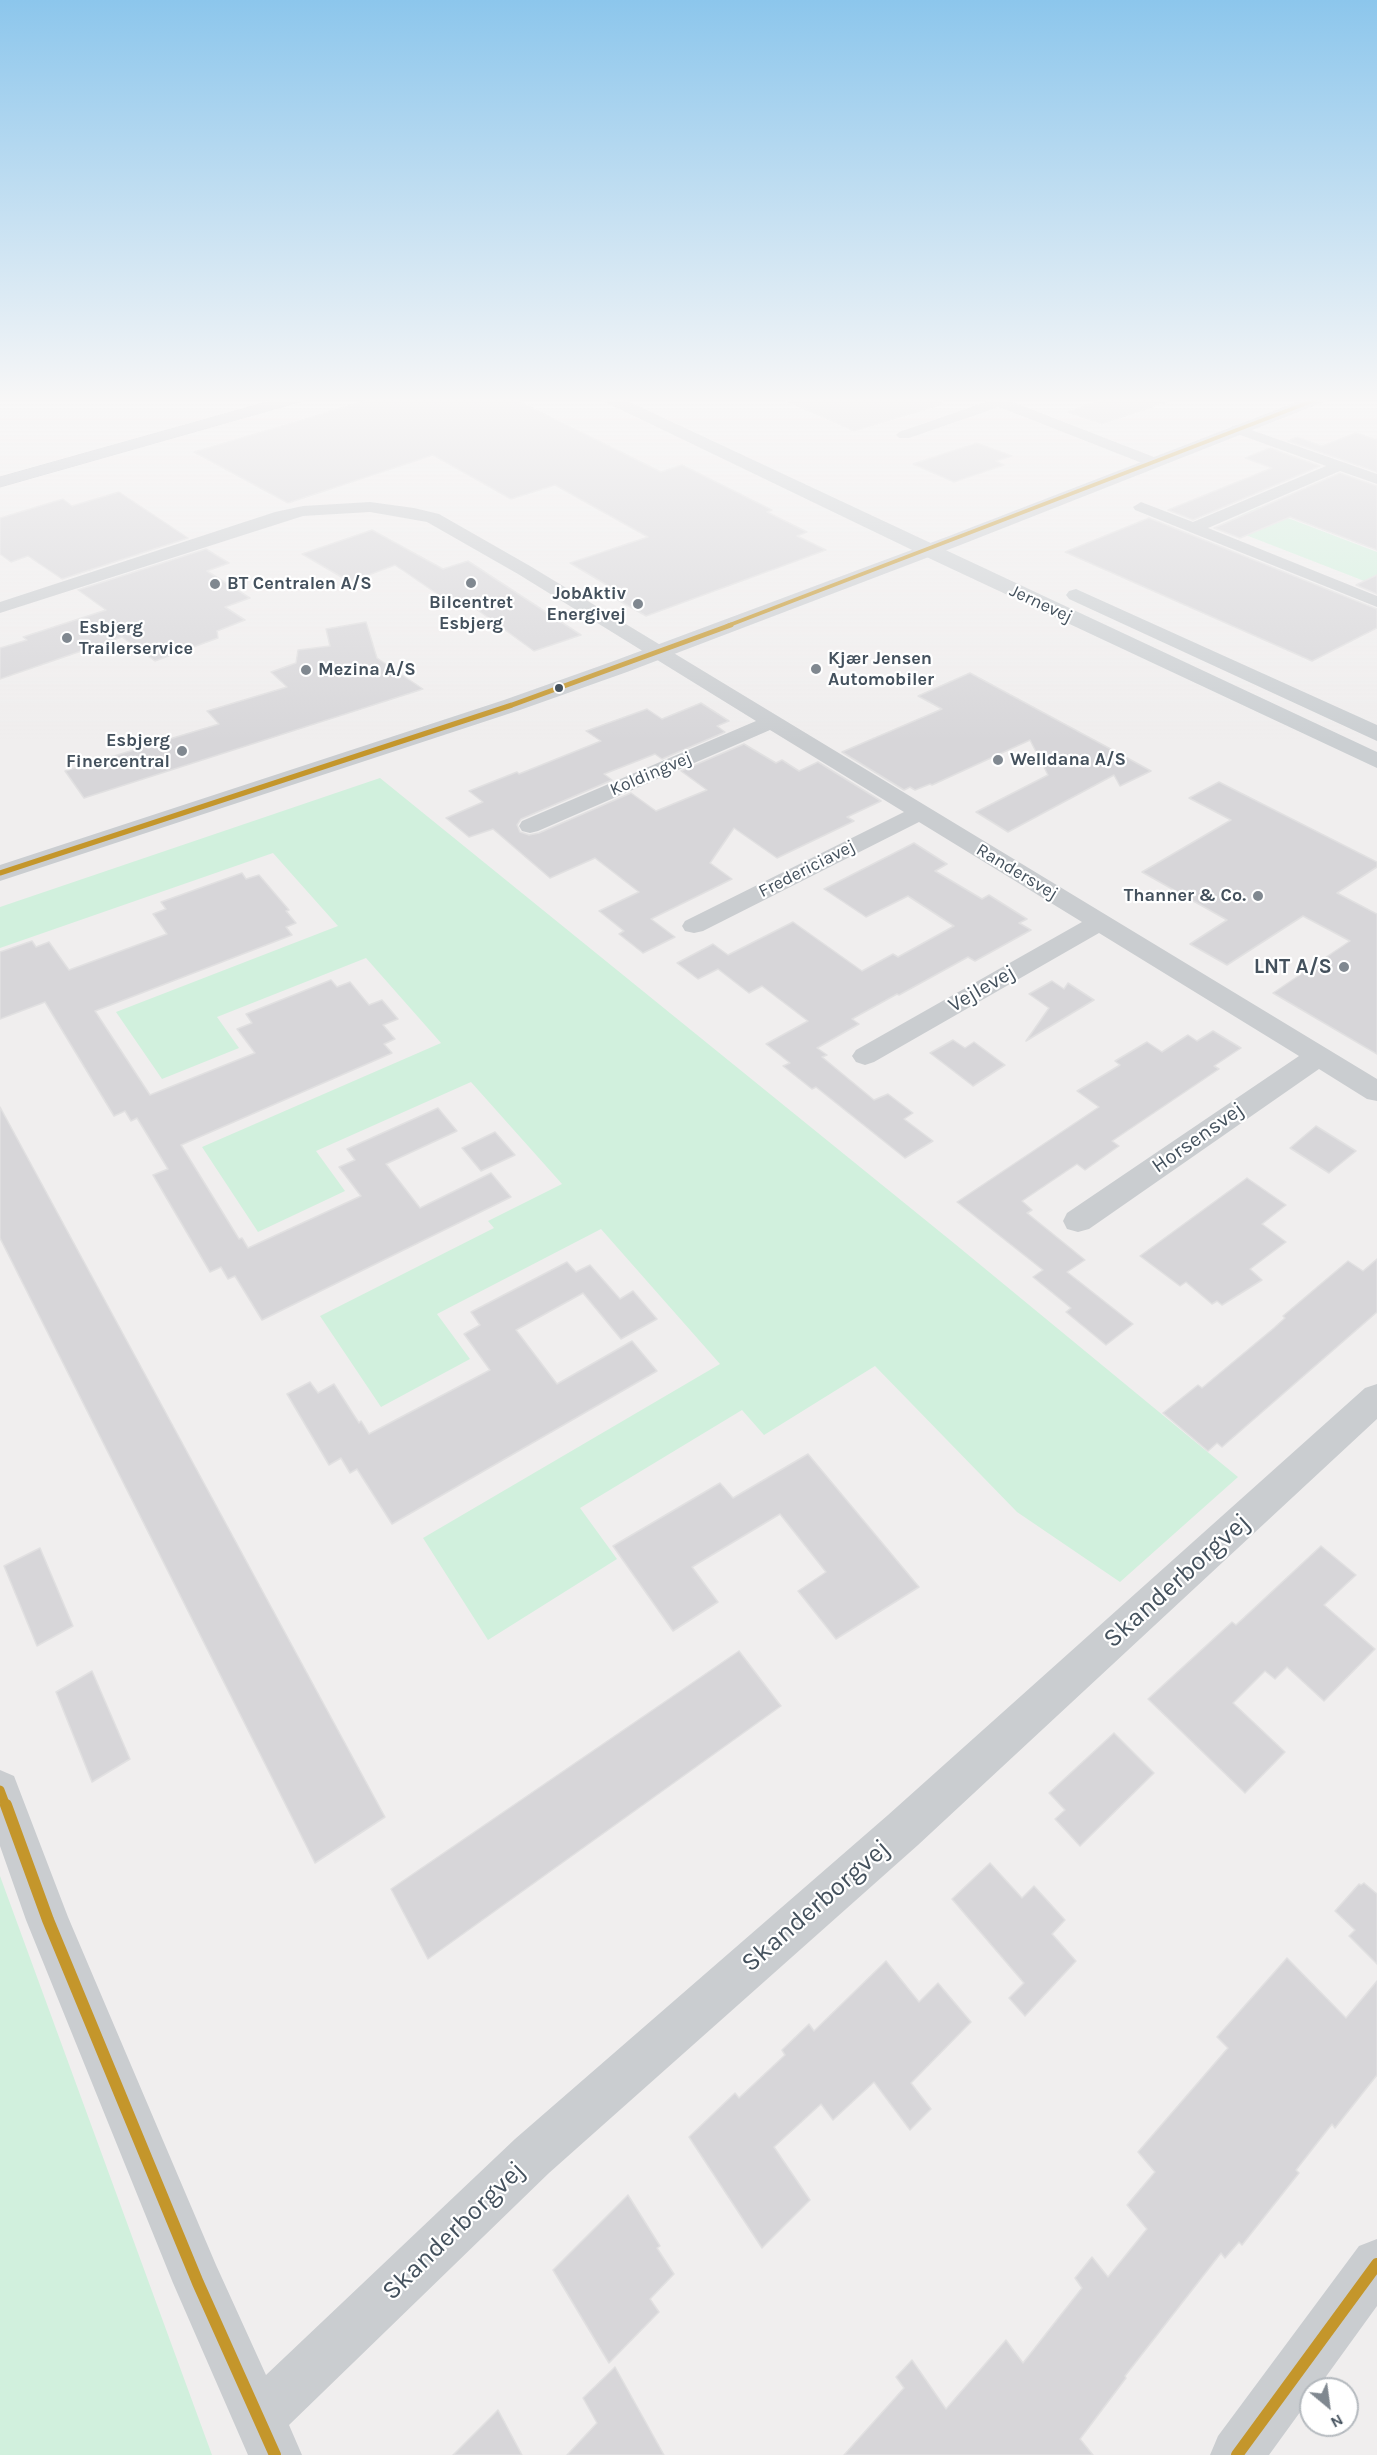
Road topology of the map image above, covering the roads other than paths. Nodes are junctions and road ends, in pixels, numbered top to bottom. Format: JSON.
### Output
{"nodes":[{"id":1,"x":300,"y":513,"type":"edge"},
{"id":2,"x":411,"y":513,"type":"edge"},
{"id":3,"x":851,"y":513,"type":"edge"},
{"id":4,"x":865,"y":513,"type":"edge"},
{"id":5,"x":1025,"y":513,"type":"edge"},
{"id":6,"x":1155,"y":513,"type":"edge"},
{"id":7,"x":1230,"y":513,"type":"edge"},
{"id":8,"x":930,"y":528,"type":"dead end"},
{"id":9,"x":1194,"y":528,"type":"junction"},
{"id":10,"x":956,"y":540,"type":"junction"},
{"id":11,"x":929,"y":550,"type":"junction"},
{"id":12,"x":979,"y":550,"type":"dead end"},
{"id":13,"x":1031,"y":578,"type":"dead end"},
{"id":14,"x":1061,"y":588,"type":"dead end"},
{"id":15,"x":1377,"y":602,"type":"edge"},
{"id":16,"x":0,"y":608,"type":"edge"},
{"id":17,"x":656,"y":652,"type":"junction"},
{"id":18,"x":771,"y":723,"type":"junction"},
{"id":19,"x":1377,"y":734,"type":"edge"},
{"id":20,"x":1377,"y":761,"type":"edge"},
{"id":21,"x":920,"y":813,"type":"junction"},
{"id":22,"x":530,"y":826,"type":"dead end"},
{"id":23,"x":0,"y":873,"type":"edge"},
{"id":24,"x":1099,"y":922,"type":"junction"},
{"id":25,"x":694,"y":926,"type":"dead end"},
{"id":26,"x":865,"y":1056,"type":"dead end"},
{"id":27,"x":1318,"y":1056,"type":"junction"},
{"id":28,"x":1377,"y":1092,"type":"edge"},
{"id":29,"x":1078,"y":1221,"type":"dead end"},
{"id":30,"x":1377,"y":1398,"type":"edge"},
{"id":31,"x":0,"y":1790,"type":"edge"},
{"id":32,"x":1377,"y":2264,"type":"edge"},
{"id":33,"x":266,"y":2436,"type":"edge"},
{"id":34,"x":1237,"y":2455,"type":"edge"}],
"edges":[{"from":1,"to":16,"type":"street","name":"Randersvej"},
{"from":2,"to":17,"type":"street","name":"Randersvej"},
{"from":3,"to":11,"type":"main road","name":"Jernevej"},
{"from":4,"to":10,"type":"main road"},
{"from":5,"to":10,"type":"street"},
{"from":6,"to":9,"type":"street"},
{"from":7,"to":9,"type":"street"},
{"from":8,"to":10,"type":"main road"},
{"from":9,"to":15,"type":"street"},
{"from":10,"to":11,"type":"street"},
{"from":10,"to":12,"type":"main road"},
{"from":11,"to":13,"type":"main road"},
{"from":11,"to":17,"type":"street"},
{"from":11,"to":20,"type":"main road","name":"Jernevej"},
{"from":14,"to":19,"type":"main road","name":"Jernevej"},
{"from":17,"to":18,"type":"street","name":"Randersvej"},
{"from":17,"to":23,"type":"street"},
{"from":18,"to":21,"type":"street","name":"Randersvej"},
{"from":18,"to":22,"type":"street","name":"Koldingvej"},
{"from":21,"to":24,"type":"street","name":"Randersvej"},
{"from":21,"to":25,"type":"street","name":"Fredericiavej"},
{"from":24,"to":26,"type":"street","name":"Vejlevej"},
{"from":24,"to":27,"type":"street","name":"Randersvej"},
{"from":27,"to":28,"type":"street","name":"Randersvej"},
{"from":27,"to":29,"type":"street","name":"Horsensvej"},
{"from":30,"to":33,"type":"street","name":"Skanderborgvej"},
{"from":31,"to":33,"type":"street"},
{"from":32,"to":34,"type":"street"}]}
